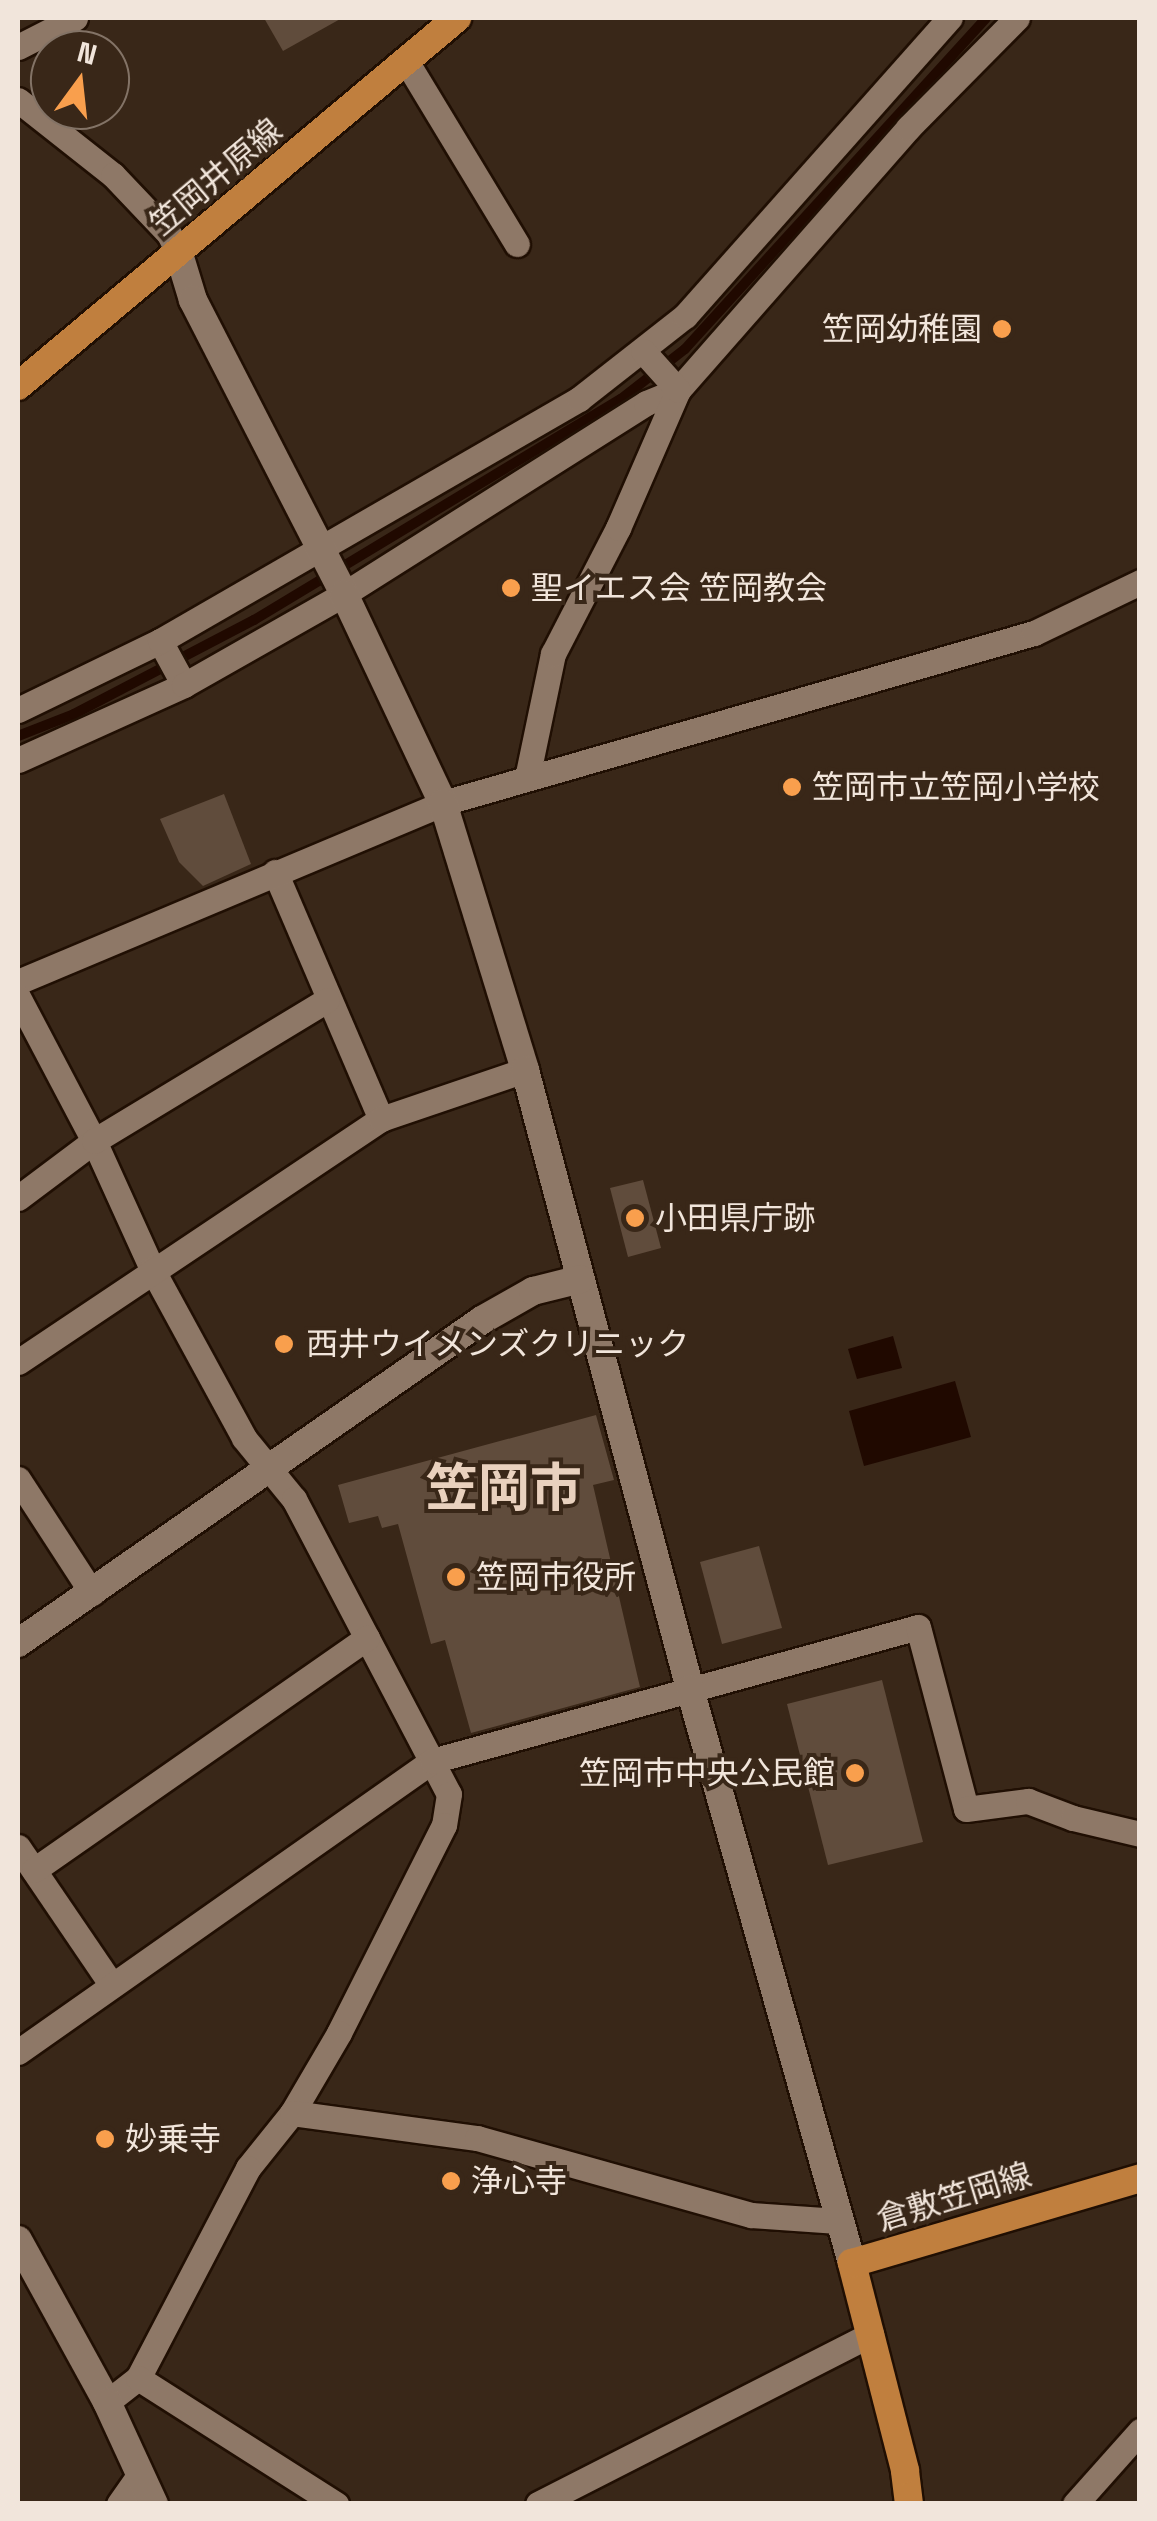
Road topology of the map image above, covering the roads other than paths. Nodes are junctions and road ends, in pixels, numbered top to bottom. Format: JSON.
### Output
{"nodes":[{"id":1,"x":75,"y":18,"type":"edge"},
{"id":2,"x":456,"y":18,"type":"edge"},
{"id":3,"x":950,"y":18,"type":"edge"},
{"id":4,"x":1017,"y":18,"type":"edge"},
{"id":5,"x":18,"y":46,"type":"edge"},
{"id":6,"x":406,"y":61,"type":"junction"},
{"id":7,"x":18,"y":100,"type":"edge"},
{"id":8,"x":893,"y":114,"type":"junction"},
{"id":9,"x":786,"y":237,"type":"junction"},
{"id":10,"x":517,"y":244,"type":"dead end"},
{"id":11,"x":179,"y":254,"type":"junction"},
{"id":12,"x":660,"y":369,"type":"junction"},
{"id":13,"x":18,"y":386,"type":"edge"},
{"id":14,"x":500,"y":472,"type":"junction"},
{"id":15,"x":332,"y":571,"type":"junction"},
{"id":16,"x":1140,"y":582,"type":"edge"},
{"id":17,"x":172,"y":662,"type":"junction"},
{"id":18,"x":18,"y":710,"type":"edge"},
{"id":19,"x":55,"y":719,"type":"junction"},
{"id":20,"x":18,"y":760,"type":"edge"},
{"id":21,"x":527,"y":778,"type":"junction"},
{"id":22,"x":442,"y":802,"type":"junction"},
{"id":23,"x":275,"y":872,"type":"junction"},
{"id":24,"x":18,"y":982,"type":"edge"},
{"id":25,"x":18,"y":997,"type":"edge"},
{"id":26,"x":328,"y":1000,"type":"junction"},
{"id":27,"x":524,"y":1070,"type":"junction"},
{"id":28,"x":381,"y":1119,"type":"junction"},
{"id":29,"x":94,"y":1140,"type":"junction"},
{"id":30,"x":18,"y":1198,"type":"edge"},
{"id":31,"x":152,"y":1270,"type":"junction"},
{"id":32,"x":581,"y":1279,"type":"junction"},
{"id":33,"x":18,"y":1362,"type":"edge"},
{"id":34,"x":267,"y":1468,"type":"junction"},
{"id":35,"x":18,"y":1479,"type":"edge"},
{"id":36,"x":92,"y":1593,"type":"junction"},
{"id":37,"x":367,"y":1638,"type":"junction"},
{"id":38,"x":18,"y":1643,"type":"edge"},
{"id":39,"x":690,"y":1690,"type":"junction"},
{"id":40,"x":432,"y":1761,"type":"junction"},
{"id":41,"x":1140,"y":1834,"type":"edge"},
{"id":42,"x":18,"y":1847,"type":"edge"},
{"id":43,"x":34,"y":1870,"type":"junction"},
{"id":44,"x":111,"y":1984,"type":"junction"},
{"id":45,"x":18,"y":2052,"type":"edge"},
{"id":46,"x":292,"y":2113,"type":"junction"},
{"id":47,"x":1140,"y":2178,"type":"edge"},
{"id":48,"x":838,"y":2220,"type":"junction"},
{"id":49,"x":18,"y":2240,"type":"edge"},
{"id":50,"x":852,"y":2263,"type":"junction"},
{"id":51,"x":26,"y":2270,"type":"edge"},
{"id":52,"x":871,"y":2334,"type":"junction"},
{"id":53,"x":138,"y":2378,"type":"junction"},
{"id":54,"x":107,"y":2402,"type":"junction"},
{"id":55,"x":1140,"y":2430,"type":"edge"},
{"id":56,"x":140,"y":2474,"type":"junction"},
{"id":57,"x":120,"y":2504,"type":"edge"},
{"id":58,"x":154,"y":2504,"type":"edge"},
{"id":59,"x":336,"y":2504,"type":"edge"},
{"id":60,"x":538,"y":2504,"type":"edge"},
{"id":61,"x":909,"y":2504,"type":"edge"},
{"id":62,"x":1075,"y":2504,"type":"edge"}],
"edges":[{"from":1,"to":5,"type":"street"},
{"from":2,"to":6,"type":"main road","name":"笠岡井原線"},
{"from":3,"to":8,"type":"street"},
{"from":4,"to":8,"type":"street"},
{"from":6,"to":10,"type":"street"},
{"from":6,"to":11,"type":"main road","name":"笠岡井原線"},
{"from":7,"to":11,"type":"street"},
{"from":8,"to":9,"type":"street"},
{"from":8,"to":9,"type":"street"},
{"from":9,"to":12,"type":"street"},
{"from":9,"to":12,"type":"street"},
{"from":11,"to":13,"type":"main road","name":"笠岡井原線"},
{"from":11,"to":15,"type":"street"},
{"from":12,"to":14,"type":"street"},
{"from":12,"to":14,"type":"street"},
{"from":12,"to":21,"type":"street"},
{"from":14,"to":15,"type":"street"},
{"from":14,"to":15,"type":"street"},
{"from":15,"to":17,"type":"street"},
{"from":15,"to":17,"type":"street"},
{"from":15,"to":22,"type":"street"},
{"from":16,"to":21,"type":"street"},
{"from":17,"to":19,"type":"street"},
{"from":17,"to":19,"type":"street"},
{"from":18,"to":19,"type":"street"},
{"from":19,"to":20,"type":"street"},
{"from":21,"to":22,"type":"street"},
{"from":22,"to":23,"type":"street"},
{"from":22,"to":27,"type":"street"},
{"from":23,"to":24,"type":"street"},
{"from":23,"to":26,"type":"street"},
{"from":25,"to":29,"type":"street"},
{"from":26,"to":28,"type":"street"},
{"from":26,"to":29,"type":"street"},
{"from":27,"to":28,"type":"street"},
{"from":27,"to":32,"type":"street"},
{"from":28,"to":31,"type":"street"},
{"from":29,"to":30,"type":"street"},
{"from":29,"to":31,"type":"street"},
{"from":31,"to":33,"type":"street"},
{"from":31,"to":34,"type":"street"},
{"from":32,"to":34,"type":"street"},
{"from":32,"to":39,"type":"street"},
{"from":34,"to":36,"type":"street"},
{"from":34,"to":37,"type":"street"},
{"from":35,"to":36,"type":"street"},
{"from":36,"to":38,"type":"street"},
{"from":37,"to":40,"type":"street"},
{"from":37,"to":43,"type":"street"},
{"from":39,"to":40,"type":"street"},
{"from":39,"to":41,"type":"street"},
{"from":39,"to":48,"type":"street"},
{"from":40,"to":44,"type":"street"},
{"from":40,"to":46,"type":"street"},
{"from":42,"to":43,"type":"street"},
{"from":43,"to":44,"type":"street"},
{"from":44,"to":45,"type":"street"},
{"from":46,"to":48,"type":"street"},
{"from":46,"to":53,"type":"street"},
{"from":47,"to":50,"type":"main road","name":"倉敷笠岡線"},
{"from":48,"to":50,"type":"street"},
{"from":49,"to":51,"type":"street"},
{"from":50,"to":52,"type":"main road","name":"倉敷笠岡線"},
{"from":51,"to":54,"type":"street"},
{"from":52,"to":60,"type":"street"},
{"from":52,"to":61,"type":"main road","name":"倉敷笠岡線"},
{"from":53,"to":54,"type":"street"},
{"from":53,"to":59,"type":"street"},
{"from":54,"to":56,"type":"street"},
{"from":55,"to":62,"type":"street"},
{"from":56,"to":57,"type":"street"},
{"from":56,"to":58,"type":"street"}]}
